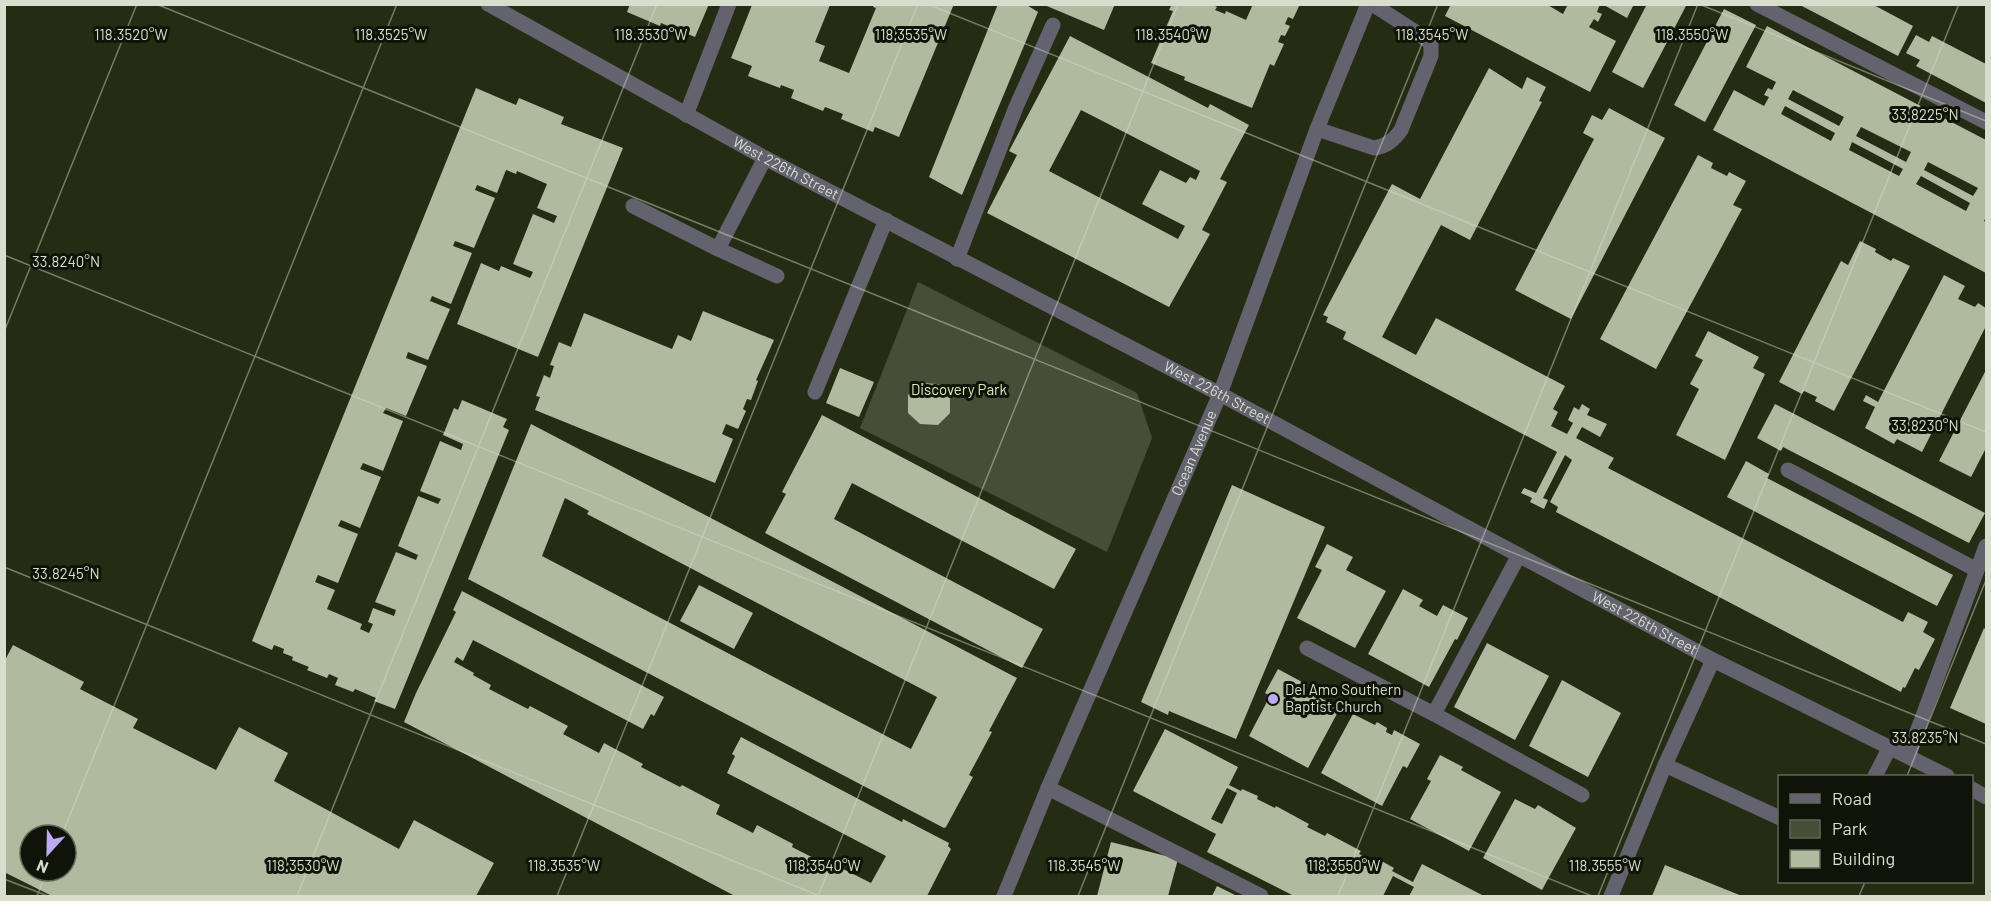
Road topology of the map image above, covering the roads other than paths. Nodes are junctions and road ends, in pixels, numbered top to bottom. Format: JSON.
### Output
{"nodes":[{"id":1,"x":488,"y":4,"type":"edge"},
{"id":2,"x":729,"y":4,"type":"edge"},
{"id":3,"x":1370,"y":4,"type":"edge"},
{"id":4,"x":1758,"y":4,"type":"edge"},
{"id":5,"x":1053,"y":26,"type":"dead end"},
{"id":6,"x":686,"y":115,"type":"junction"},
{"id":7,"x":1986,"y":122,"type":"edge"},
{"id":8,"x":1317,"y":129,"type":"junction"},
{"id":9,"x":765,"y":158,"type":"junction"},
{"id":10,"x":633,"y":206,"type":"dead end"},
{"id":11,"x":886,"y":220,"type":"junction"},
{"id":12,"x":718,"y":249,"type":"junction"},
{"id":13,"x":957,"y":259,"type":"junction"},
{"id":14,"x":777,"y":276,"type":"dead end"},
{"id":15,"x":815,"y":392,"type":"dead end"},
{"id":16,"x":1220,"y":394,"type":"junction"},
{"id":17,"x":1788,"y":470,"type":"dead end"},
{"id":18,"x":1986,"y":546,"type":"edge"},
{"id":19,"x":1519,"y":555,"type":"junction"},
{"id":20,"x":1977,"y":570,"type":"junction"},
{"id":21,"x":1307,"y":648,"type":"dead end"},
{"id":22,"x":1713,"y":660,"type":"junction"},
{"id":23,"x":1434,"y":714,"type":"junction"},
{"id":24,"x":1890,"y":747,"type":"junction"},
{"id":25,"x":1908,"y":756,"type":"junction"},
{"id":26,"x":1665,"y":765,"type":"junction"},
{"id":27,"x":1876,"y":775,"type":"edge"},
{"id":28,"x":1943,"y":775,"type":"edge"},
{"id":29,"x":1048,"y":789,"type":"junction"},
{"id":30,"x":1582,"y":795,"type":"dead end"},
{"id":31,"x":1778,"y":818,"type":"edge"},
{"id":32,"x":1005,"y":896,"type":"edge"},
{"id":33,"x":1261,"y":897,"type":"edge"},
{"id":34,"x":1611,"y":897,"type":"edge"}],
"edges":[{"from":1,"to":6,"type":"street","name":"West 226th Street"},
{"from":2,"to":6,"type":"street"},
{"from":3,"to":8,"type":"street","name":"Ocean Avenue"},
{"from":3,"to":8,"type":"street"},
{"from":4,"to":7,"type":"street"},
{"from":5,"to":13,"type":"street"},
{"from":6,"to":9,"type":"street","name":"West 226th Street"},
{"from":8,"to":16,"type":"street","name":"Ocean Avenue"},
{"from":9,"to":11,"type":"street","name":"West 226th Street"},
{"from":9,"to":12,"type":"street"},
{"from":10,"to":12,"type":"street"},
{"from":11,"to":13,"type":"street","name":"West 226th Street"},
{"from":11,"to":15,"type":"street"},
{"from":12,"to":14,"type":"street"},
{"from":13,"to":16,"type":"street","name":"West 226th Street"},
{"from":16,"to":19,"type":"street","name":"West 226th Street"},
{"from":16,"to":29,"type":"street","name":"Ocean Avenue"},
{"from":17,"to":20,"type":"street"},
{"from":18,"to":20,"type":"street"},
{"from":19,"to":22,"type":"street","name":"West 226th Street"},
{"from":19,"to":23,"type":"street"},
{"from":20,"to":25,"type":"street"},
{"from":21,"to":23,"type":"street"},
{"from":22,"to":24,"type":"street","name":"West 226th Street"},
{"from":22,"to":26,"type":"street"},
{"from":23,"to":30,"type":"street"},
{"from":24,"to":25,"type":"street","name":"West 226th Street"},
{"from":24,"to":27,"type":"street"},
{"from":25,"to":28,"type":"street","name":"West 226th Street"},
{"from":26,"to":31,"type":"street"},
{"from":26,"to":34,"type":"street"},
{"from":29,"to":32,"type":"street","name":"Ocean Avenue"},
{"from":29,"to":33,"type":"street"}]}
